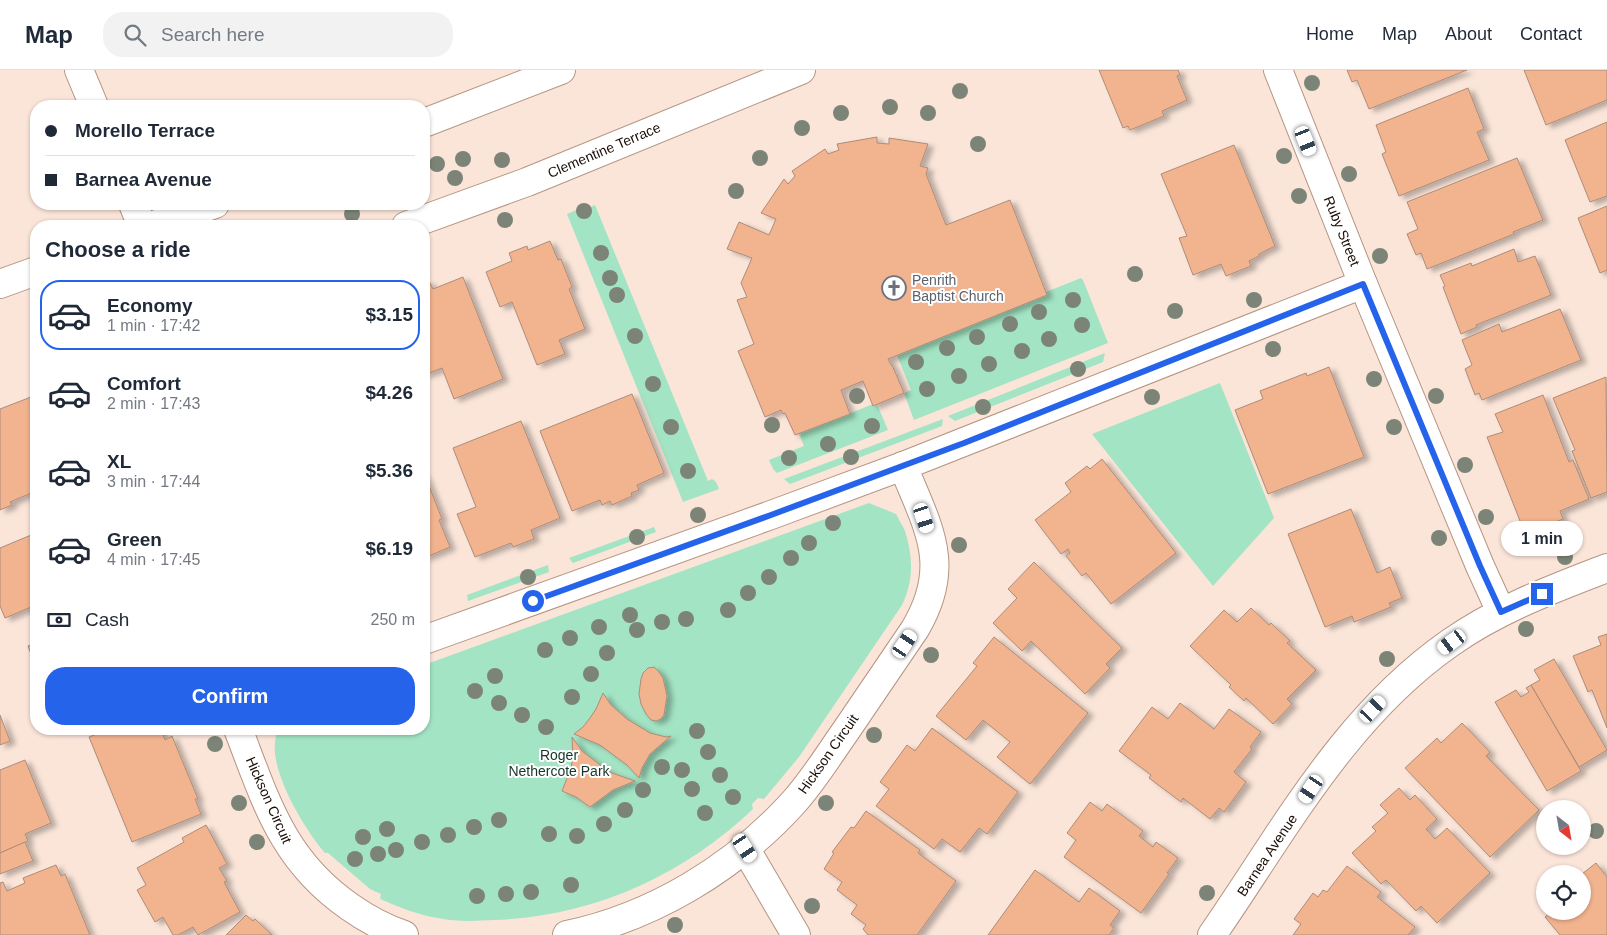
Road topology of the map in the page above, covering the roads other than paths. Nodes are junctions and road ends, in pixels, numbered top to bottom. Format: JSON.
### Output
{"nodes":[{"id":1,"x":79,"y":70,"type":"edge"},
{"id":2,"x":561,"y":70,"type":"edge"},
{"id":3,"x":801,"y":70,"type":"edge"},
{"id":4,"x":1278,"y":70,"type":"edge"},
{"id":5,"x":532,"y":75,"type":"edge"},
{"id":6,"x":92,"y":100,"type":"edge"},
{"id":7,"x":430,"y":120,"type":"edge"},
{"id":8,"x":197,"y":210,"type":"edge"},
{"id":9,"x":168,"y":220,"type":"edge"},
{"id":10,"x":422,"y":220,"type":"edge"},
{"id":11,"x":30,"y":272,"type":"edge"},
{"id":12,"x":0,"y":284,"type":"edge"},
{"id":13,"x":1363,"y":284,"type":"junction"},
{"id":14,"x":904,"y":466,"type":"junction"},
{"id":15,"x":1607,"y":568,"type":"edge"},
{"id":16,"x":1501,"y":612,"type":"junction"},
{"id":17,"x":430,"y":638,"type":"edge"},
{"id":18,"x":240,"y":735,"type":"edge"},
{"id":19,"x":745,"y":848,"type":"junction"},
{"id":20,"x":404,"y":935,"type":"edge"},
{"id":21,"x":567,"y":935,"type":"edge"},
{"id":22,"x":796,"y":935,"type":"edge"},
{"id":23,"x":1212,"y":935,"type":"edge"}],
"edges":[{"from":1,"to":6,"type":"street"},
{"from":2,"to":5,"type":"street"},
{"from":3,"to":10,"type":"street","name":"Clementine Terrace"},
{"from":4,"to":13,"type":"street","name":"Ruby Street"},
{"from":5,"to":7,"type":"street"},
{"from":8,"to":9,"type":"street"},
{"from":11,"to":12,"type":"street"},
{"from":13,"to":14,"type":"street"},
{"from":13,"to":16,"type":"street","name":"Ruby Street"},
{"from":14,"to":17,"type":"street"},
{"from":14,"to":19,"type":"street","name":"Hickson Circuit"},
{"from":15,"to":16,"type":"street","name":"Barnea Avenue"},
{"from":16,"to":23,"type":"street","name":"Barnea Avenue"},
{"from":18,"to":20,"type":"street","name":"Hickson Circuit"},
{"from":19,"to":21,"type":"street","name":"Hickson Circuit"},
{"from":19,"to":22,"type":"street"}]}
